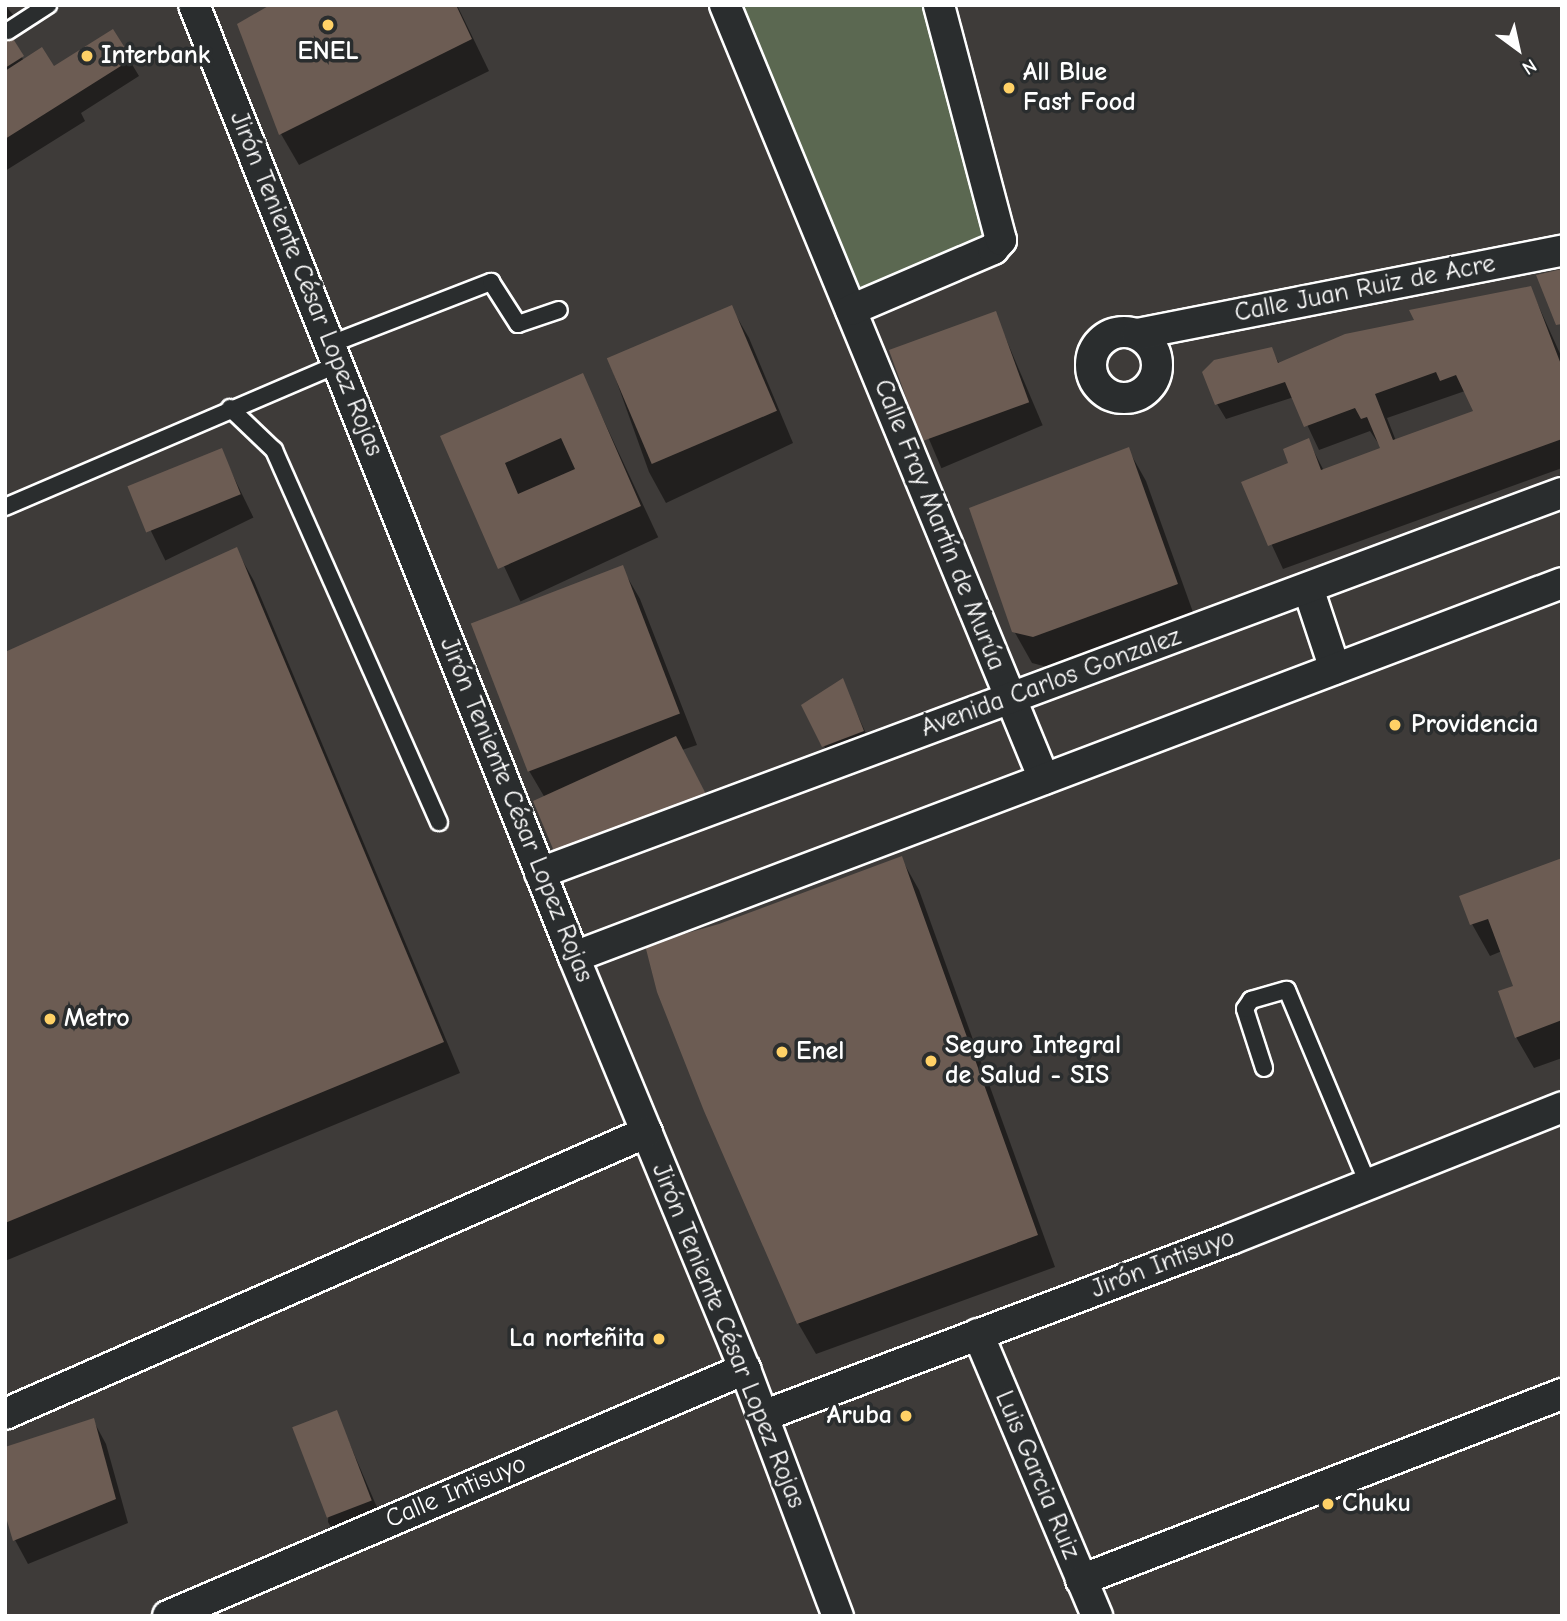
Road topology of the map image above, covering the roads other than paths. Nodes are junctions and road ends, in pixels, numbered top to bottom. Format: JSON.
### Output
{"nodes":[{"id":1,"x":194,"y":5,"type":"edge"},
{"id":2,"x":725,"y":5,"type":"edge"},
{"id":3,"x":939,"y":5,"type":"edge"},
{"id":4,"x":37,"y":8,"type":"edge"},
{"id":5,"x":8,"y":31,"type":"dead end"},
{"id":6,"x":1562,"y":251,"type":"edge"},
{"id":7,"x":559,"y":310,"type":"dead end"},
{"id":8,"x":851,"y":310,"type":"junction"},
{"id":9,"x":1167,"y":328,"type":"junction"},
{"id":10,"x":1137,"y":334,"type":"junction"},
{"id":11,"x":335,"y":354,"type":"junction"},
{"id":12,"x":1156,"y":357,"type":"junction"},
{"id":13,"x":230,"y":408,"type":"junction"},
{"id":14,"x":1562,"y":493,"type":"edge"},
{"id":15,"x":5,"y":507,"type":"edge"},
{"id":16,"x":1562,"y":583,"type":"edge"},
{"id":17,"x":1308,"y":588,"type":"junction"},
{"id":18,"x":1335,"y":669,"type":"junction"},
{"id":19,"x":1011,"y":698,"type":"junction"},
{"id":20,"x":1044,"y":779,"type":"junction"},
{"id":21,"x":439,"y":822,"type":"dead end"},
{"id":22,"x":540,"y":873,"type":"junction"},
{"id":23,"x":574,"y":957,"type":"junction"},
{"id":24,"x":1264,"y":1068,"type":"dead end"},
{"id":25,"x":1562,"y":1107,"type":"edge"},
{"id":26,"x":647,"y":1132,"type":"junction"},
{"id":27,"x":1368,"y":1184,"type":"junction"},
{"id":28,"x":978,"y":1334,"type":"junction"},
{"id":29,"x":745,"y":1369,"type":"junction"},
{"id":30,"x":1562,"y":1394,"type":"edge"},
{"id":31,"x":5,"y":1414,"type":"edge"},
{"id":32,"x":763,"y":1416,"type":"junction"},
{"id":33,"x":1082,"y":1580,"type":"junction"},
{"id":34,"x":836,"y":1615,"type":"edge"},
{"id":35,"x":168,"y":1616,"type":"edge"},
{"id":36,"x":1097,"y":1616,"type":"edge"}],
"edges":[{"from":1,"to":11,"type":"street","name":"Jirón Teniente César Lopez Rojas"},
{"from":2,"to":8,"type":"street","name":"Calle Fray Martín de Murúa"},
{"from":3,"to":8,"type":"street"},
{"from":4,"to":5,"type":"lane"},
{"from":6,"to":9,"type":"street","name":"Calle Juan Ruiz de Acre"},
{"from":7,"to":11,"type":"lane"},
{"from":8,"to":19,"type":"street","name":"Calle Fray Martín de Murúa"},
{"from":9,"to":10,"type":"street","name":"Calle Juan Ruiz de Acre"},
{"from":9,"to":12,"type":"street"},
{"from":10,"to":12,"type":"street"},
{"from":10,"to":12,"type":"street"},
{"from":11,"to":13,"type":"lane"},
{"from":11,"to":22,"type":"street","name":"Jirón Teniente César Lopez Rojas"},
{"from":13,"to":15,"type":"lane"},
{"from":13,"to":21,"type":"lane"},
{"from":14,"to":17,"type":"street","name":"Avenida Carlos Gonzalez"},
{"from":16,"to":18,"type":"street"},
{"from":17,"to":18,"type":"street"},
{"from":17,"to":19,"type":"street","name":"Avenida Carlos Gonzalez"},
{"from":18,"to":20,"type":"street"},
{"from":19,"to":20,"type":"street","name":"Calle Fray Martín de Murúa"},
{"from":19,"to":22,"type":"street","name":"Avenida Carlos Gonzalez"},
{"from":20,"to":23,"type":"street"},
{"from":22,"to":23,"type":"street","name":"Jirón Teniente César Lopez Rojas"},
{"from":23,"to":26,"type":"street","name":"Jirón Teniente César Lopez Rojas"},
{"from":24,"to":27,"type":"lane"},
{"from":25,"to":27,"type":"street","name":"Jirón Intisuyo"},
{"from":26,"to":29,"type":"street","name":"Jirón Teniente César Lopez Rojas"},
{"from":26,"to":31,"type":"street"},
{"from":27,"to":28,"type":"street","name":"Jirón Intisuyo"},
{"from":28,"to":32,"type":"street","name":"Jirón Intisuyo"},
{"from":28,"to":33,"type":"street","name":"Luis Garcia Ruiz"},
{"from":29,"to":32,"type":"street","name":"Jirón Teniente César Lopez Rojas"},
{"from":29,"to":35,"type":"street","name":"Calle Intisuyo"},
{"from":30,"to":33,"type":"street"},
{"from":32,"to":34,"type":"street","name":"Jirón Teniente César Lopez Rojas"},
{"from":33,"to":36,"type":"street","name":"Luis Garcia Ruiz"}]}
